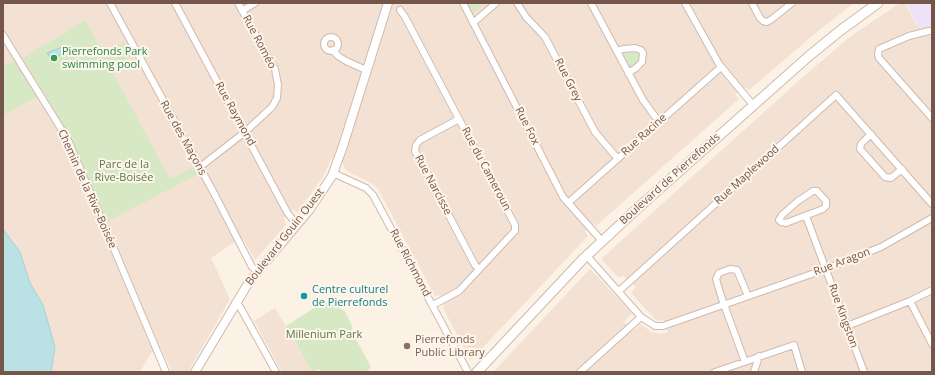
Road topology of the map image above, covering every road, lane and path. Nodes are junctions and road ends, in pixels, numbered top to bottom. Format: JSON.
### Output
{"nodes":[{"id":1,"x":110,"y":3,"type":"edge"},
{"id":2,"x":174,"y":3,"type":"edge"},
{"id":3,"x":238,"y":3,"type":"edge"},
{"id":4,"x":255,"y":3,"type":"edge"},
{"id":5,"x":388,"y":3,"type":"edge"},
{"id":6,"x":463,"y":3,"type":"edge"},
{"id":7,"x":496,"y":3,"type":"edge"},
{"id":8,"x":517,"y":3,"type":"edge"},
{"id":9,"x":591,"y":3,"type":"edge"},
{"id":10,"x":685,"y":3,"type":"edge"},
{"id":11,"x":752,"y":3,"type":"edge"},
{"id":12,"x":792,"y":3,"type":"edge"},
{"id":13,"x":878,"y":3,"type":"edge"},
{"id":14,"x":400,"y":10,"type":"dead end"},
{"id":15,"x":242,"y":11,"type":"junction"},
{"id":16,"x":473,"y":23,"type":"junction"},
{"id":17,"x":932,"y":31,"type":"edge"},
{"id":18,"x":3,"y":35,"type":"edge"},
{"id":19,"x":334,"y":50,"type":"dead end"},
{"id":20,"x":617,"y":51,"type":"junction"},
{"id":21,"x":721,"y":67,"type":"junction"},
{"id":22,"x":366,"y":70,"type":"junction"},
{"id":23,"x":628,"y":73,"type":"junction"},
{"id":24,"x":753,"y":105,"type":"junction"},
{"id":25,"x":932,"y":118,"type":"edge"},
{"id":26,"x":460,"y":119,"type":"junction"},
{"id":27,"x":659,"y":122,"type":"junction"},
{"id":28,"x":245,"y":132,"type":"junction"},
{"id":29,"x":871,"y":134,"type":"junction"},
{"id":30,"x":618,"y":159,"type":"junction"},
{"id":31,"x":200,"y":167,"type":"junction"},
{"id":32,"x":902,"y":169,"type":"junction"},
{"id":33,"x":333,"y":173,"type":"junction"},
{"id":34,"x":568,"y":203,"type":"junction"},
{"id":35,"x":932,"y":204,"type":"edge"},
{"id":36,"x":806,"y":216,"type":"junction"},
{"id":37,"x":932,"y":218,"type":"edge"},
{"id":38,"x":296,"y":224,"type":"junction"},
{"id":39,"x":602,"y":241,"type":"junction"},
{"id":40,"x":587,"y":256,"type":"junction"},
{"id":41,"x":479,"y":269,"type":"junction"},
{"id":42,"x":826,"y":269,"type":"junction"},
{"id":43,"x":257,"y":272,"type":"junction"},
{"id":44,"x":932,"y":290,"type":"edge"},
{"id":45,"x":619,"y":291,"type":"junction"},
{"id":46,"x":748,"y":296,"type":"junction"},
{"id":47,"x":910,"y":301,"type":"junction"},
{"id":48,"x":235,"y":303,"type":"junction"},
{"id":49,"x":433,"y":305,"type":"junction"},
{"id":50,"x":724,"y":306,"type":"junction"},
{"id":51,"x":641,"y":317,"type":"junction"},
{"id":52,"x":847,"y":326,"type":"junction"},
{"id":53,"x":932,"y":344,"type":"edge"},
{"id":54,"x":759,"y":356,"type":"junction"},
{"id":55,"x":745,"y":362,"type":"junction"},
{"id":56,"x":733,"y":369,"type":"edge"},
{"id":57,"x":584,"y":371,"type":"edge"},
{"id":58,"x":166,"y":372,"type":"edge"},
{"id":59,"x":195,"y":372,"type":"edge"},
{"id":60,"x":276,"y":372,"type":"edge"},
{"id":61,"x":468,"y":372,"type":"edge"},
{"id":62,"x":477,"y":372,"type":"edge"},
{"id":63,"x":715,"y":372,"type":"edge"},
{"id":64,"x":754,"y":372,"type":"edge"},
{"id":65,"x":802,"y":372,"type":"edge"},
{"id":66,"x":864,"y":372,"type":"edge"}],
"edges":[{"from":1,"to":31,"type":"street","name":"Rue des Maçons"},
{"from":2,"to":28,"type":"street","name":"Rue Raymond"},
{"from":3,"to":15,"type":"street","name":"Rue Roméo"},
{"from":4,"to":15,"type":"street"},
{"from":5,"to":22,"type":"street","name":"Boulevard Gouin Ouest"},
{"from":6,"to":16,"type":"street","name":"Rue Fox"},
{"from":7,"to":16,"type":"street"},
{"from":8,"to":30,"type":"street","name":"Rue Grey"},
{"from":9,"to":20,"type":"street"},
{"from":10,"to":21,"type":"street"},
{"from":11,"to":12,"type":"street"},
{"from":13,"to":24,"type":"main road","name":"Boulevard de Pierrefonds"},
{"from":14,"to":26,"type":"street","name":"Rue du Cameroun"},
{"from":15,"to":28,"type":"street","name":"Rue Roméo"},
{"from":16,"to":34,"type":"street","name":"Rue Fox"},
{"from":17,"to":25,"type":"street"},
{"from":18,"to":58,"type":"street","name":"Chemin de la Rive-Boisée"},
{"from":19,"to":22,"type":"street"},
{"from":20,"to":23,"type":"street"},
{"from":20,"to":23,"type":"street"},
{"from":21,"to":24,"type":"street"},
{"from":21,"to":27,"type":"street","name":"Rue Racine"},
{"from":22,"to":33,"type":"street","name":"Boulevard Gouin Ouest"},
{"from":23,"to":27,"type":"street"},
{"from":24,"to":39,"type":"main road","name":"Boulevard de Pierrefonds"},
{"from":26,"to":41,"type":"street","name":"Rue du Cameroun"},
{"from":26,"to":41,"type":"street","name":"Rue Narcisse"},
{"from":27,"to":30,"type":"street","name":"Rue Racine"},
{"from":28,"to":31,"type":"street","name":"Rue Roméo"},
{"from":28,"to":38,"type":"street","name":"Rue Raymond"},
{"from":29,"to":32,"type":"street","name":"Rue Maplewood"},
{"from":29,"to":32,"type":"street"},
{"from":29,"to":45,"type":"street","name":"Rue Maplewood"},
{"from":30,"to":34,"type":"street","name":"Rue Racine"},
{"from":31,"to":43,"type":"street","name":"Rue des Maçons"},
{"from":32,"to":35,"type":"street","name":"Rue Maplewood"},
{"from":33,"to":38,"type":"street","name":"Boulevard Gouin Ouest"},
{"from":33,"to":49,"type":"street","name":"Rue Richmond"},
{"from":34,"to":39,"type":"street","name":"Rue Fox"},
{"from":36,"to":36,"type":"street"},
{"from":36,"to":42,"type":"street","name":"Rue Kingston"},
{"from":37,"to":42,"type":"street","name":"Rue Aragon"},
{"from":38,"to":43,"type":"street","name":"Boulevard Gouin Ouest"},
{"from":39,"to":40,"type":"main road","name":"Boulevard de Pierrefonds"},
{"from":40,"to":45,"type":"street","name":"Rue Aragon"},
{"from":40,"to":62,"type":"main road","name":"Boulevard de Pierrefonds"},
{"from":41,"to":49,"type":"street","name":"Rue du Cameroun"},
{"from":42,"to":46,"type":"street","name":"Rue Aragon"},
{"from":42,"to":52,"type":"street","name":"Rue Kingston"},
{"from":43,"to":48,"type":"street","name":"Boulevard Gouin Ouest"},
{"from":44,"to":47,"type":"street"},
{"from":45,"to":51,"type":"street","name":"Rue Aragon"},
{"from":46,"to":50,"type":"street","name":"Rue Aragon"},
{"from":46,"to":50,"type":"street"},
{"from":47,"to":52,"type":"street"},
{"from":47,"to":53,"type":"street"},
{"from":48,"to":59,"type":"street","name":"Boulevard Gouin Ouest"},
{"from":48,"to":60,"type":"street"},
{"from":49,"to":61,"type":"street","name":"Rue Richmond"},
{"from":50,"to":51,"type":"street","name":"Rue Aragon"},
{"from":50,"to":55,"type":"street"},
{"from":51,"to":57,"type":"street"},
{"from":52,"to":66,"type":"street","name":"Rue Kingston"},
{"from":54,"to":55,"type":"street"},
{"from":54,"to":64,"type":"street"},
{"from":54,"to":65,"type":"street"},
{"from":55,"to":56,"type":"street"},
{"from":56,"to":63,"type":"street"}]}
